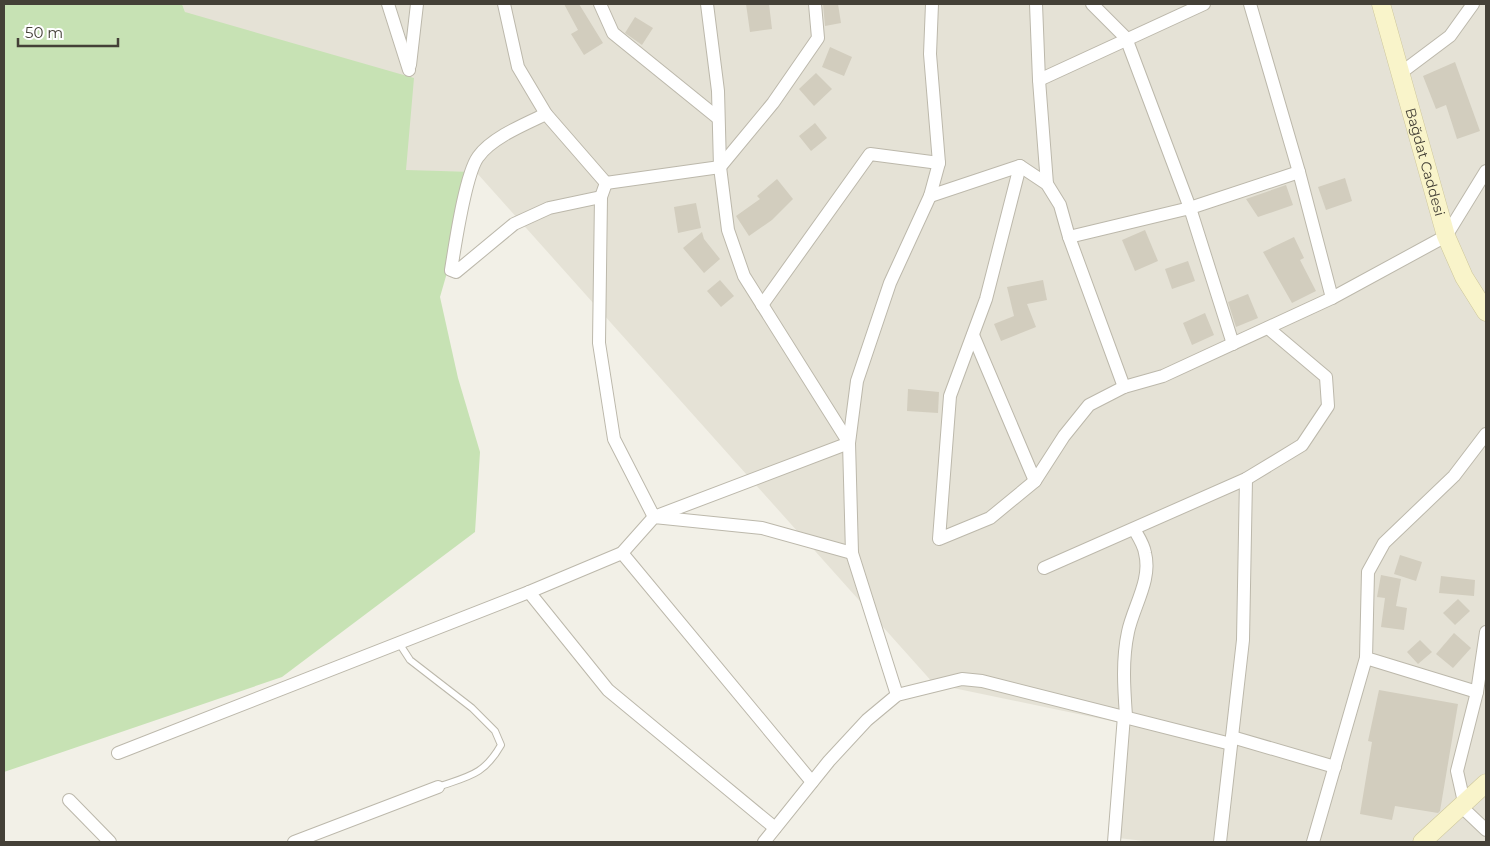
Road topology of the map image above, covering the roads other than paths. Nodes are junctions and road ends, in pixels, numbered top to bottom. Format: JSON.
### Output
{"nodes":[{"id":1,"x":388,"y":4,"type":"edge"},
{"id":2,"x":417,"y":4,"type":"edge"},
{"id":3,"x":504,"y":4,"type":"edge"},
{"id":4,"x":600,"y":4,"type":"edge"},
{"id":5,"x":707,"y":4,"type":"edge"},
{"id":6,"x":815,"y":4,"type":"edge"},
{"id":7,"x":932,"y":4,"type":"edge"},
{"id":8,"x":1036,"y":4,"type":"edge"},
{"id":9,"x":1092,"y":4,"type":"edge"},
{"id":10,"x":1204,"y":4,"type":"edge"},
{"id":11,"x":1250,"y":4,"type":"edge"},
{"id":12,"x":1381,"y":4,"type":"edge"},
{"id":13,"x":1473,"y":4,"type":"edge"},
{"id":14,"x":1126,"y":38,"type":"junction"},
{"id":15,"x":1402,"y":72,"type":"junction"},
{"id":16,"x":1039,"y":80,"type":"junction"},
{"id":17,"x":546,"y":114,"type":"junction"},
{"id":18,"x":718,"y":118,"type":"junction"},
{"id":19,"x":939,"y":163,"type":"junction"},
{"id":20,"x":1020,"y":166,"type":"junction"},
{"id":21,"x":720,"y":167,"type":"junction"},
{"id":22,"x":1486,"y":171,"type":"edge"},
{"id":23,"x":1299,"y":172,"type":"junction"},
{"id":24,"x":606,"y":183,"type":"junction"},
{"id":25,"x":1047,"y":184,"type":"junction"},
{"id":26,"x":601,"y":196,"type":"junction"},
{"id":27,"x":930,"y":196,"type":"junction"},
{"id":28,"x":1190,"y":208,"type":"junction"},
{"id":29,"x":1069,"y":236,"type":"junction"},
{"id":30,"x":1446,"y":236,"type":"junction"},
{"id":31,"x":1332,"y":298,"type":"junction"},
{"id":32,"x":762,"y":305,"type":"junction"},
{"id":33,"x":1486,"y":312,"type":"edge"},
{"id":34,"x":1268,"y":328,"type":"junction"},
{"id":35,"x":973,"y":335,"type":"junction"},
{"id":36,"x":1233,"y":344,"type":"junction"},
{"id":37,"x":1124,"y":387,"type":"junction"},
{"id":38,"x":1486,"y":434,"type":"edge"},
{"id":39,"x":849,"y":443,"type":"junction"},
{"id":40,"x":1246,"y":479,"type":"junction"},
{"id":41,"x":1035,"y":481,"type":"junction"},
{"id":42,"x":654,"y":517,"type":"junction"},
{"id":43,"x":1134,"y":529,"type":"junction"},
{"id":44,"x":622,"y":553,"type":"junction"},
{"id":45,"x":852,"y":553,"type":"junction"},
{"id":46,"x":1044,"y":568,"type":"dead end"},
{"id":47,"x":528,"y":592,"type":"junction"},
{"id":48,"x":1486,"y":632,"type":"edge"},
{"id":49,"x":400,"y":643,"type":"junction"},
{"id":50,"x":1366,"y":658,"type":"junction"},
{"id":51,"x":1477,"y":692,"type":"junction"},
{"id":52,"x":897,"y":695,"type":"junction"},
{"id":53,"x":1125,"y":716,"type":"junction"},
{"id":54,"x":1232,"y":740,"type":"junction"},
{"id":55,"x":118,"y":753,"type":"dead end"},
{"id":56,"x":1335,"y":767,"type":"junction"},
{"id":57,"x":812,"y":782,"type":"junction"},
{"id":58,"x":1486,"y":783,"type":"edge"},
{"id":59,"x":438,"y":787,"type":"joint"},
{"id":60,"x":69,"y":800,"type":"dead end"},
{"id":61,"x":1464,"y":803,"type":"junction"},
{"id":62,"x":775,"y":828,"type":"junction"},
{"id":63,"x":1486,"y":830,"type":"edge"},
{"id":64,"x":110,"y":842,"type":"edge"},
{"id":65,"x":294,"y":842,"type":"edge"},
{"id":66,"x":764,"y":842,"type":"edge"},
{"id":67,"x":1114,"y":842,"type":"edge"},
{"id":68,"x":1220,"y":842,"type":"edge"},
{"id":69,"x":1313,"y":842,"type":"edge"},
{"id":70,"x":1422,"y":842,"type":"edge"}],
"edges":[{"from":1,"to":2,"type":"street"},
{"from":3,"to":17,"type":"street"},
{"from":4,"to":18,"type":"street"},
{"from":5,"to":18,"type":"street"},
{"from":6,"to":21,"type":"street"},
{"from":7,"to":19,"type":"street"},
{"from":8,"to":16,"type":"street"},
{"from":9,"to":14,"type":"street"},
{"from":10,"to":14,"type":"street"},
{"from":11,"to":23,"type":"street"},
{"from":12,"to":15,"type":"street","name":"Bağdat Caddesi"},
{"from":13,"to":15,"type":"street"},
{"from":14,"to":16,"type":"street"},
{"from":14,"to":28,"type":"street"},
{"from":15,"to":30,"type":"street","name":"Bağdat Caddesi"},
{"from":16,"to":25,"type":"street"},
{"from":17,"to":24,"type":"street"},
{"from":17,"to":26,"type":"street"},
{"from":18,"to":21,"type":"street"},
{"from":19,"to":27,"type":"street"},
{"from":19,"to":32,"type":"street"},
{"from":20,"to":25,"type":"street"},
{"from":20,"to":27,"type":"street"},
{"from":20,"to":35,"type":"street"},
{"from":21,"to":24,"type":"street"},
{"from":21,"to":32,"type":"street"},
{"from":22,"to":30,"type":"street"},
{"from":23,"to":28,"type":"street"},
{"from":23,"to":31,"type":"street"},
{"from":24,"to":26,"type":"street"},
{"from":25,"to":29,"type":"street"},
{"from":26,"to":42,"type":"street"},
{"from":27,"to":39,"type":"street"},
{"from":28,"to":29,"type":"street"},
{"from":28,"to":36,"type":"street"},
{"from":29,"to":37,"type":"street"},
{"from":30,"to":31,"type":"street"},
{"from":30,"to":33,"type":"street","name":"Bağdat Caddesi"},
{"from":31,"to":34,"type":"street"},
{"from":32,"to":39,"type":"street"},
{"from":34,"to":36,"type":"street"},
{"from":34,"to":40,"type":"street"},
{"from":35,"to":41,"type":"street"},
{"from":35,"to":41,"type":"street"},
{"from":36,"to":37,"type":"street"},
{"from":37,"to":41,"type":"street"},
{"from":38,"to":50,"type":"street"},
{"from":39,"to":42,"type":"street"},
{"from":39,"to":45,"type":"street"},
{"from":40,"to":43,"type":"street"},
{"from":40,"to":54,"type":"street"},
{"from":42,"to":44,"type":"street"},
{"from":42,"to":45,"type":"street"},
{"from":43,"to":46,"type":"street"},
{"from":43,"to":53,"type":"street"},
{"from":44,"to":47,"type":"street"},
{"from":44,"to":57,"type":"street"},
{"from":45,"to":52,"type":"street"},
{"from":47,"to":49,"type":"street"},
{"from":47,"to":62,"type":"street"},
{"from":48,"to":51,"type":"street"},
{"from":49,"to":55,"type":"street"},
{"from":49,"to":59,"type":"lane"},
{"from":50,"to":51,"type":"street"},
{"from":50,"to":56,"type":"street"},
{"from":51,"to":61,"type":"street"},
{"from":52,"to":53,"type":"street"},
{"from":52,"to":57,"type":"street"},
{"from":53,"to":54,"type":"street"},
{"from":53,"to":67,"type":"street"},
{"from":54,"to":56,"type":"street"},
{"from":54,"to":68,"type":"street"},
{"from":56,"to":69,"type":"street"},
{"from":57,"to":62,"type":"street"},
{"from":58,"to":61,"type":"street"},
{"from":59,"to":65,"type":"street"},
{"from":60,"to":64,"type":"street"},
{"from":61,"to":63,"type":"street"},
{"from":61,"to":70,"type":"street"},
{"from":62,"to":66,"type":"street"}]}
